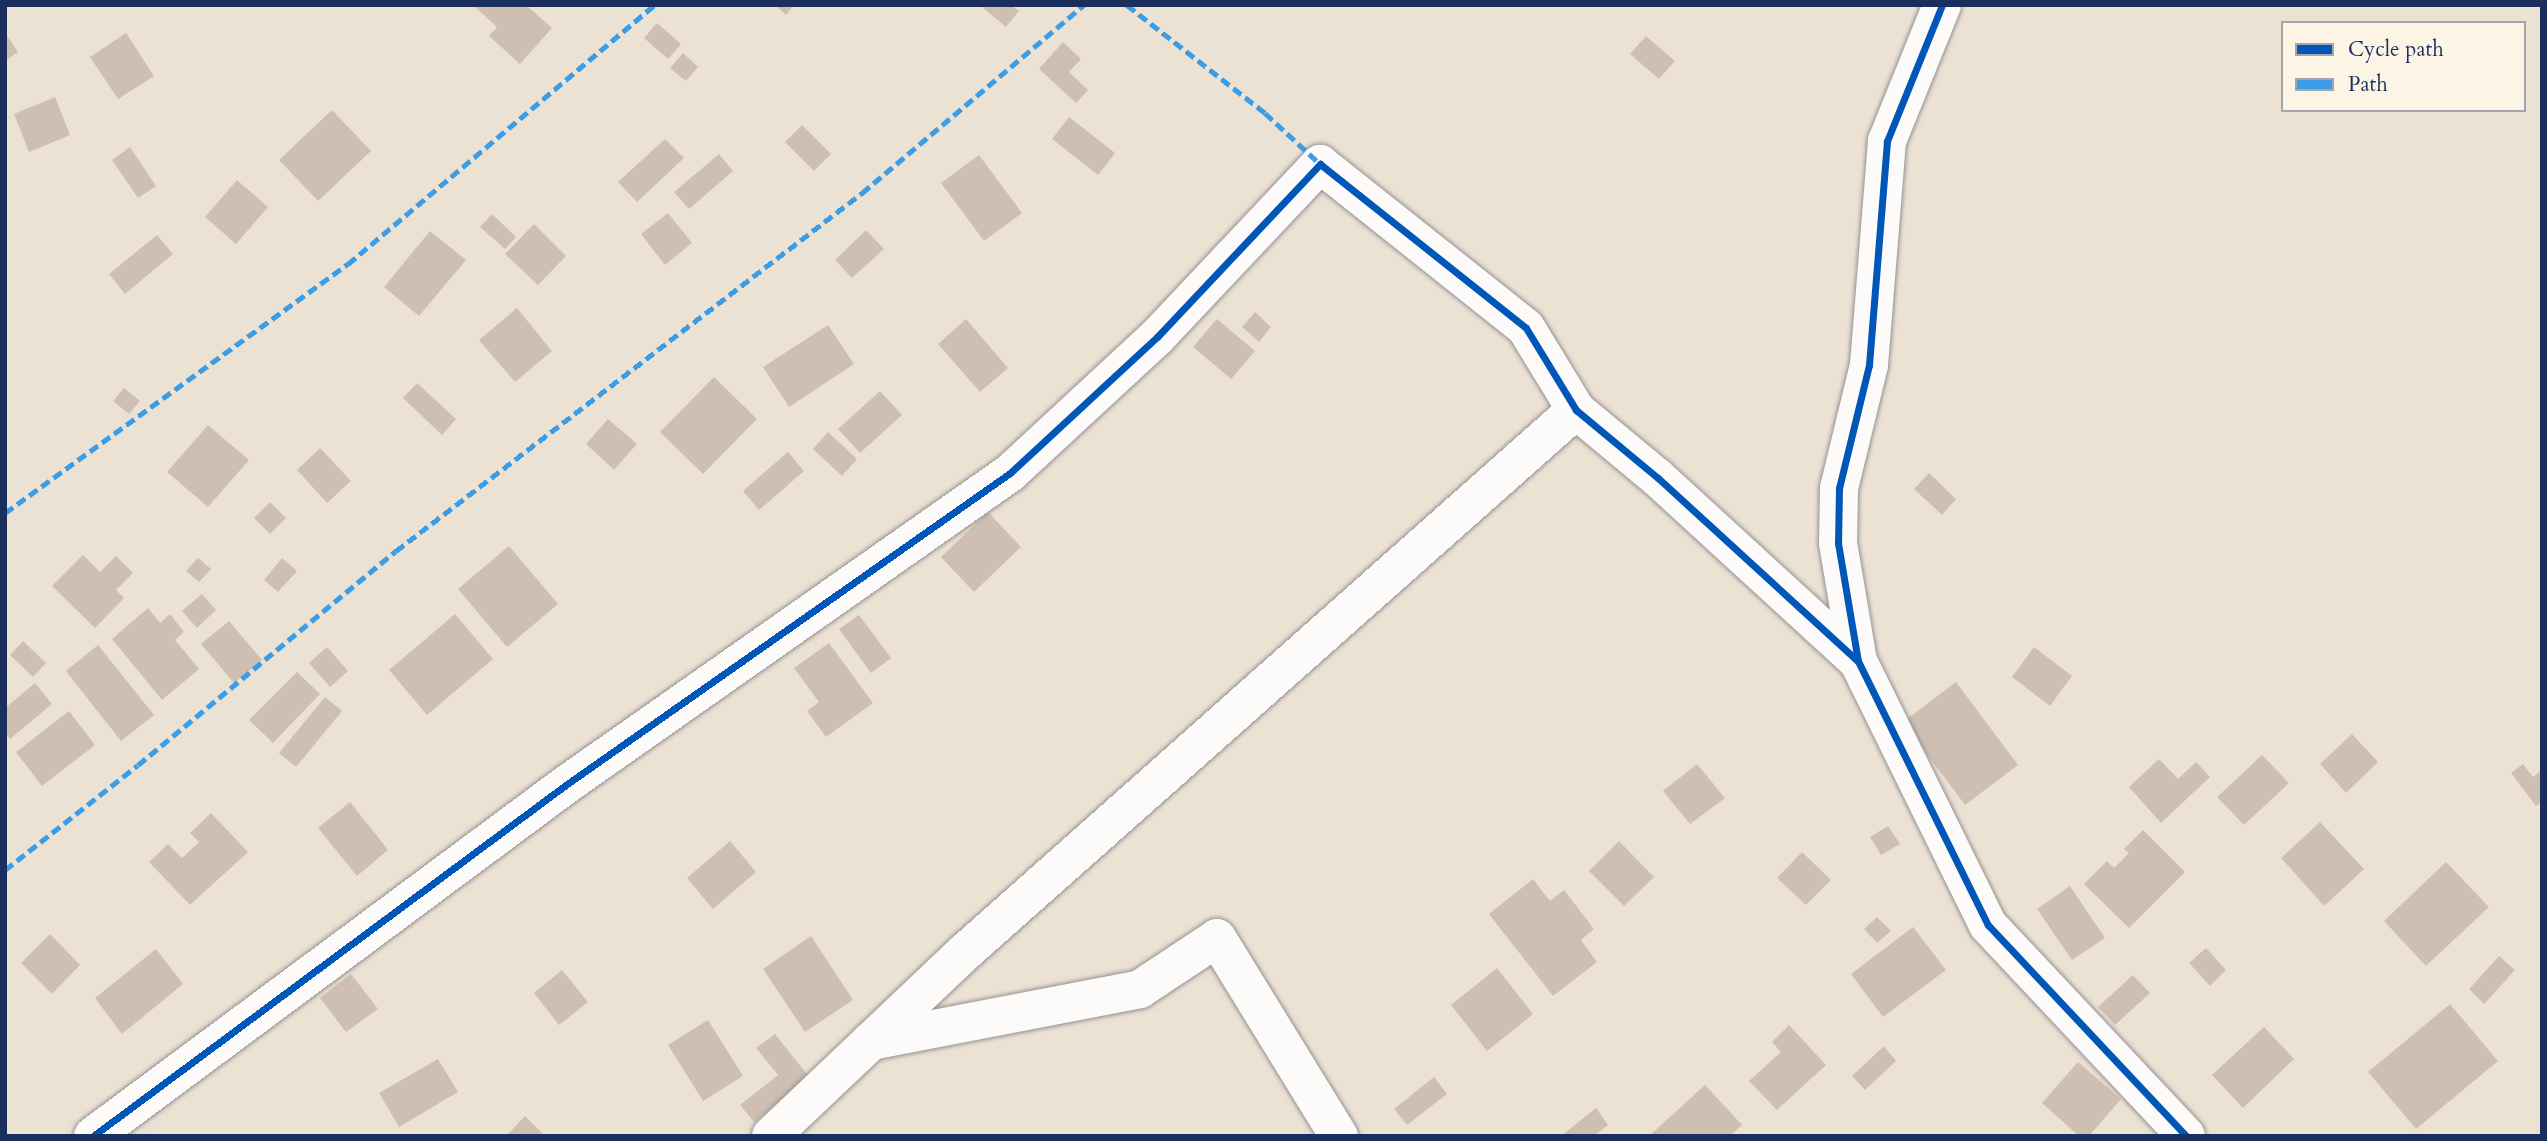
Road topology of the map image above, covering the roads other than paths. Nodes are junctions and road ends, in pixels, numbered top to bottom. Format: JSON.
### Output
{"nodes":[{"id":1,"x":1942,"y":5,"type":"edge"},
{"id":2,"x":1576,"y":410,"type":"junction"},
{"id":3,"x":1858,"y":661,"type":"junction"},
{"id":4,"x":871,"y":1041,"type":"junction"},
{"id":5,"x":93,"y":1136,"type":"edge"},
{"id":6,"x":771,"y":1136,"type":"edge"},
{"id":7,"x":1339,"y":1136,"type":"edge"},
{"id":8,"x":2186,"y":1136,"type":"edge"}],
"edges":[{"from":1,"to":3,"type":"street"},
{"from":2,"to":3,"type":"street"},
{"from":2,"to":4,"type":"street"},
{"from":2,"to":5,"type":"street"},
{"from":3,"to":8,"type":"street"},
{"from":4,"to":6,"type":"street"},
{"from":4,"to":7,"type":"street"}]}
